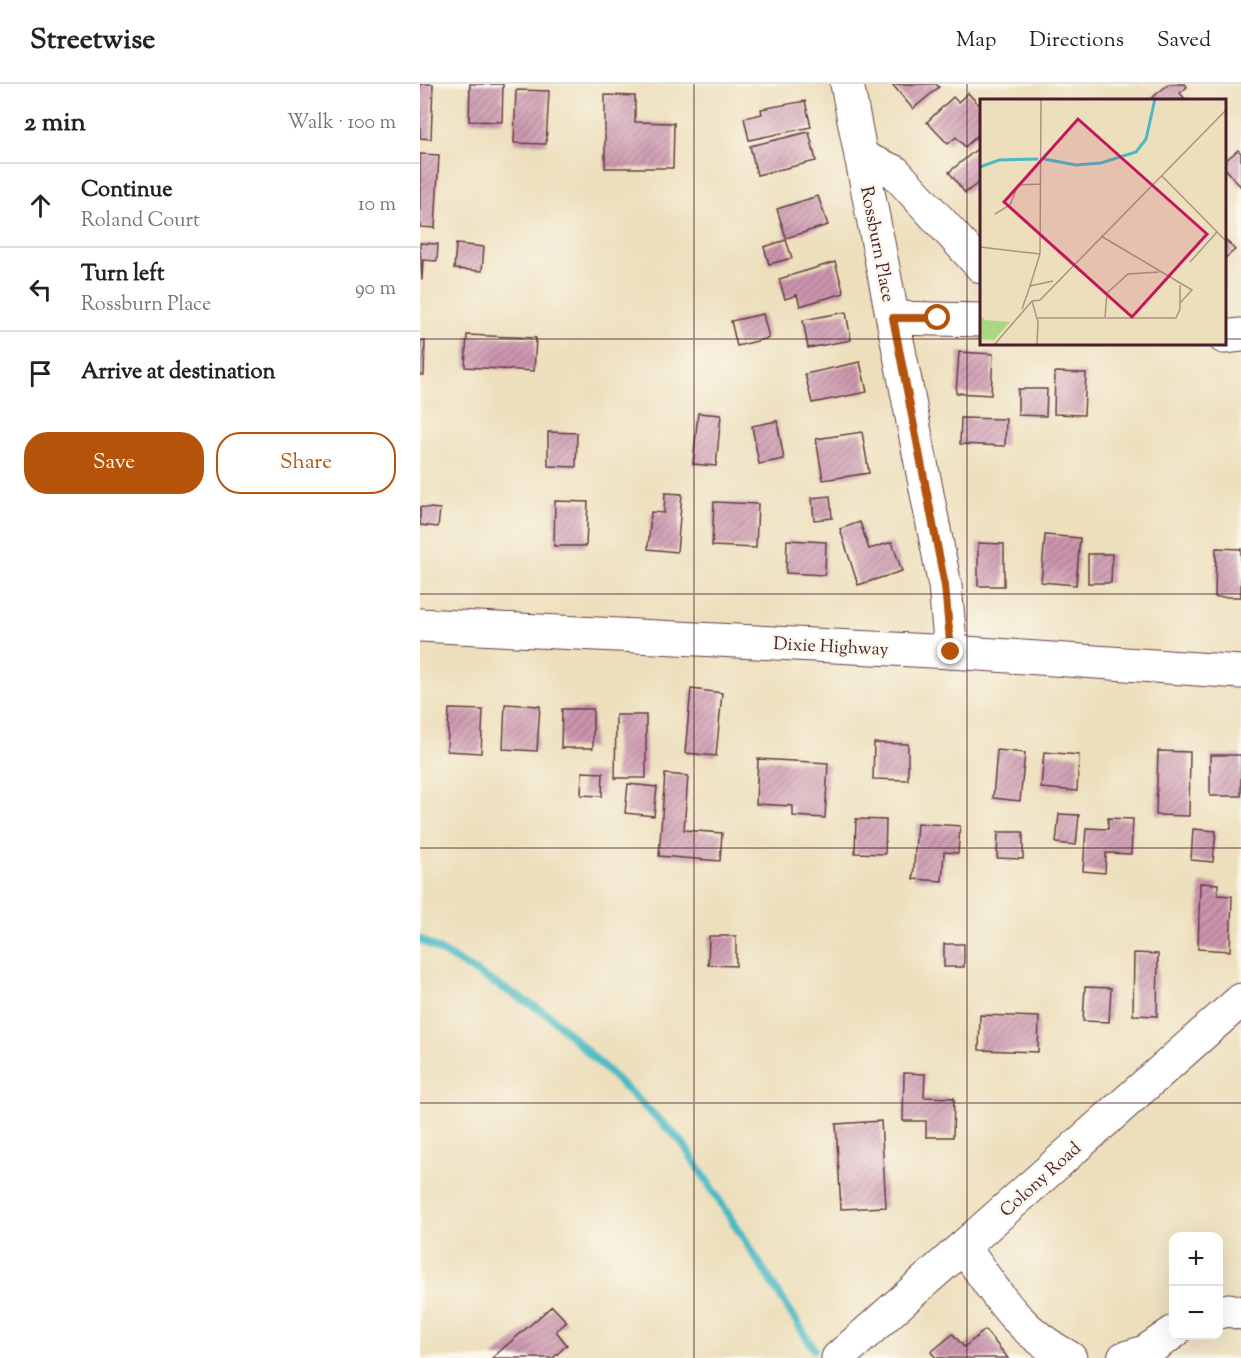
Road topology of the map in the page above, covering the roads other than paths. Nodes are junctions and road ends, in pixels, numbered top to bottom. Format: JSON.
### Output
{"nodes":[{"id":1,"x":847,"y":84,"type":"edge"},
{"id":2,"x":861,"y":157,"type":"junction"},
{"id":3,"x":980,"y":266,"type":"edge"},
{"id":4,"x":893,"y":318,"type":"junction"},
{"id":5,"x":980,"y":320,"type":"edge"},
{"id":6,"x":1241,"y":335,"type":"edge"},
{"id":7,"x":1226,"y":337,"type":"edge"},
{"id":8,"x":420,"y":626,"type":"edge"},
{"id":9,"x":951,"y":652,"type":"junction"},
{"id":10,"x":1241,"y":672,"type":"edge"},
{"id":11,"x":1241,"y":1000,"type":"edge"},
{"id":12,"x":964,"y":1247,"type":"junction"},
{"id":13,"x":1223,"y":1311,"type":"edge"},
{"id":14,"x":1241,"y":1313,"type":"edge"},
{"id":15,"x":1169,"y":1335,"type":"edge"},
{"id":16,"x":838,"y":1358,"type":"edge"},
{"id":17,"x":1070,"y":1358,"type":"edge"},
{"id":18,"x":1124,"y":1358,"type":"edge"}],
"edges":[{"from":1,"to":2,"type":"street","name":"Rossburn Place"},
{"from":2,"to":3,"type":"street"},
{"from":2,"to":4,"type":"street","name":"Rossburn Place"},
{"from":4,"to":5,"type":"street"},
{"from":4,"to":9,"type":"street","name":"Rossburn Place"},
{"from":6,"to":7,"type":"street"},
{"from":8,"to":9,"type":"street","name":"Dixie Highway"},
{"from":9,"to":10,"type":"street","name":"Dixie Highway"},
{"from":11,"to":12,"type":"street","name":"Colony Road"},
{"from":12,"to":16,"type":"street","name":"Colony Road"},
{"from":12,"to":17,"type":"street"},
{"from":13,"to":14,"type":"street"},
{"from":15,"to":18,"type":"street"}]}
